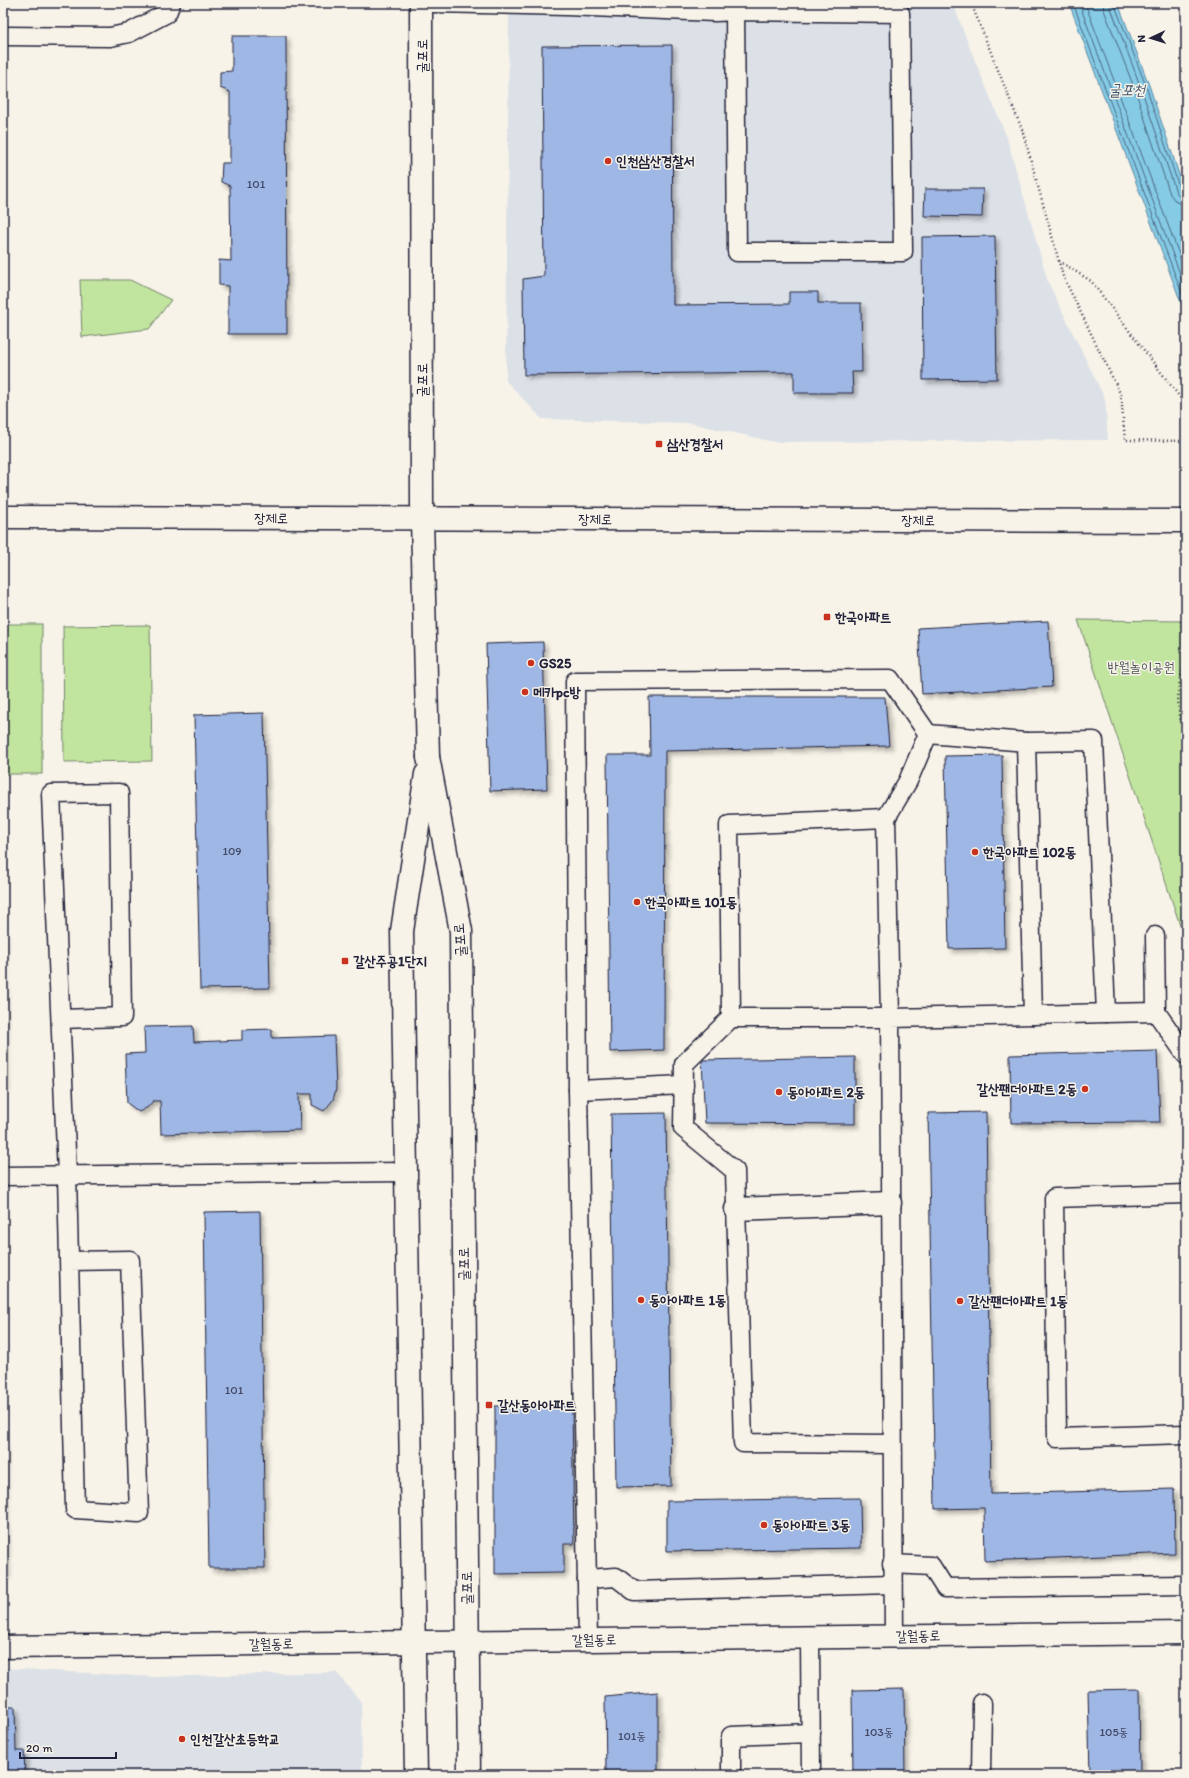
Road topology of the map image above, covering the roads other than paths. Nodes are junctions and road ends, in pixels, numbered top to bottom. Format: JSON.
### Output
{"nodes":[{"id":1,"x":171,"y":3,"type":"edge"},
{"id":2,"x":422,"y":3,"type":"edge"},
{"id":3,"x":432,"y":3,"type":"edge"},
{"id":4,"x":735,"y":11,"type":"junction"},
{"id":5,"x":3,"y":36,"type":"edge"},
{"id":6,"x":3,"y":517,"type":"edge"},
{"id":7,"x":422,"y":519,"type":"junction"},
{"id":8,"x":1186,"y":521,"type":"edge"},
{"id":9,"x":928,"y":734,"type":"junction"},
{"id":10,"x":1026,"y":742,"type":"junction"},
{"id":11,"x":428,"y":757,"type":"junction"},
{"id":12,"x":886,"y":818,"type":"junction"},
{"id":13,"x":1155,"y":936,"type":"dead end"},
{"id":14,"x":1156,"y":1012,"type":"junction"},
{"id":15,"x":1106,"y":1013,"type":"junction"},
{"id":16,"x":1034,"y":1015,"type":"junction"},
{"id":17,"x":731,"y":1018,"type":"junction"},
{"id":18,"x":890,"y":1018,"type":"junction"},
{"id":19,"x":61,"y":1019,"type":"junction"},
{"id":20,"x":1186,"y":1055,"type":"edge"},
{"id":21,"x":684,"y":1085,"type":"junction"},
{"id":22,"x":578,"y":1090,"type":"junction"},
{"id":23,"x":406,"y":1172,"type":"junction"},
{"id":24,"x":68,"y":1175,"type":"junction"},
{"id":25,"x":3,"y":1176,"type":"edge"},
{"id":26,"x":1186,"y":1194,"type":"edge"},
{"id":27,"x":890,"y":1203,"type":"junction"},
{"id":28,"x":736,"y":1209,"type":"junction"},
{"id":29,"x":70,"y":1261,"type":"junction"},
{"id":30,"x":1186,"y":1434,"type":"edge"},
{"id":31,"x":891,"y":1444,"type":"junction"},
{"id":32,"x":892,"y":1564,"type":"junction"},
{"id":33,"x":587,"y":1579,"type":"junction"},
{"id":34,"x":892,"y":1584,"type":"junction"},
{"id":35,"x":1186,"y":1586,"type":"edge"},
{"id":36,"x":1186,"y":1633,"type":"edge"},
{"id":37,"x":894,"y":1636,"type":"junction"},
{"id":38,"x":810,"y":1637,"type":"junction"},
{"id":39,"x":588,"y":1640,"type":"junction"},
{"id":40,"x":468,"y":1642,"type":"junction"},
{"id":41,"x":415,"y":1643,"type":"junction"},
{"id":42,"x":3,"y":1647,"type":"edge"},
{"id":43,"x":982,"y":1703,"type":"dead end"},
{"id":44,"x":811,"y":1733,"type":"junction"},
{"id":45,"x":416,"y":1775,"type":"edge"},
{"id":46,"x":469,"y":1775,"type":"edge"},
{"id":47,"x":731,"y":1775,"type":"edge"},
{"id":48,"x":811,"y":1775,"type":"edge"},
{"id":49,"x":981,"y":1775,"type":"edge"}],
"edges":[{"from":1,"to":5,"type":"lane"},
{"from":2,"to":7,"type":"main road","name":"굴포로"},
{"from":3,"to":4,"type":"lane"},
{"from":4,"to":4,"type":"lane"},
{"from":6,"to":7,"type":"main road","name":"장제로"},
{"from":7,"to":8,"type":"main road","name":"장제로"},
{"from":7,"to":11,"type":"main road","name":"굴포로"},
{"from":9,"to":10,"type":"lane"},
{"from":9,"to":12,"type":"lane"},
{"from":9,"to":22,"type":"lane"},
{"from":10,"to":15,"type":"lane"},
{"from":10,"to":16,"type":"lane"},
{"from":11,"to":23,"type":"main road","name":"굴포로"},
{"from":11,"to":40,"type":"main road","name":"굴포로"},
{"from":12,"to":17,"type":"lane"},
{"from":12,"to":18,"type":"lane"},
{"from":13,"to":14,"type":"lane"},
{"from":14,"to":15,"type":"lane"},
{"from":14,"to":20,"type":"lane"},
{"from":15,"to":16,"type":"lane"},
{"from":16,"to":18,"type":"lane"},
{"from":17,"to":18,"type":"lane"},
{"from":17,"to":21,"type":"lane"},
{"from":18,"to":27,"type":"lane"},
{"from":19,"to":19,"type":"lane"},
{"from":19,"to":24,"type":"lane"},
{"from":21,"to":22,"type":"lane"},
{"from":21,"to":28,"type":"lane"},
{"from":22,"to":33,"type":"lane"},
{"from":23,"to":24,"type":"lane"},
{"from":23,"to":41,"type":"main road","name":"굴포로"},
{"from":24,"to":25,"type":"lane"},
{"from":24,"to":29,"type":"lane"},
{"from":26,"to":30,"type":"lane"},
{"from":27,"to":28,"type":"main road"},
{"from":27,"to":31,"type":"lane"},
{"from":28,"to":31,"type":"lane"},
{"from":29,"to":29,"type":"lane"},
{"from":31,"to":32,"type":"lane"},
{"from":32,"to":34,"type":"lane"},
{"from":32,"to":35,"type":"lane"},
{"from":33,"to":34,"type":"lane"},
{"from":33,"to":39,"type":"lane"},
{"from":34,"to":37,"type":"lane"},
{"from":36,"to":37,"type":"main road","name":"갈월동로"},
{"from":37,"to":38,"type":"main road","name":"갈월동로"},
{"from":38,"to":39,"type":"main road","name":"갈월동로"},
{"from":38,"to":44,"type":"lane"},
{"from":39,"to":40,"type":"main road","name":"갈월동로"},
{"from":40,"to":41,"type":"main road","name":"갈월동로"},
{"from":40,"to":46,"type":"main road","name":"굴포로"},
{"from":41,"to":42,"type":"main road","name":"갈월동로"},
{"from":41,"to":45,"type":"main road","name":"굴포로"},
{"from":43,"to":49,"type":"lane"},
{"from":44,"to":47,"type":"lane"},
{"from":44,"to":48,"type":"lane"}]}
